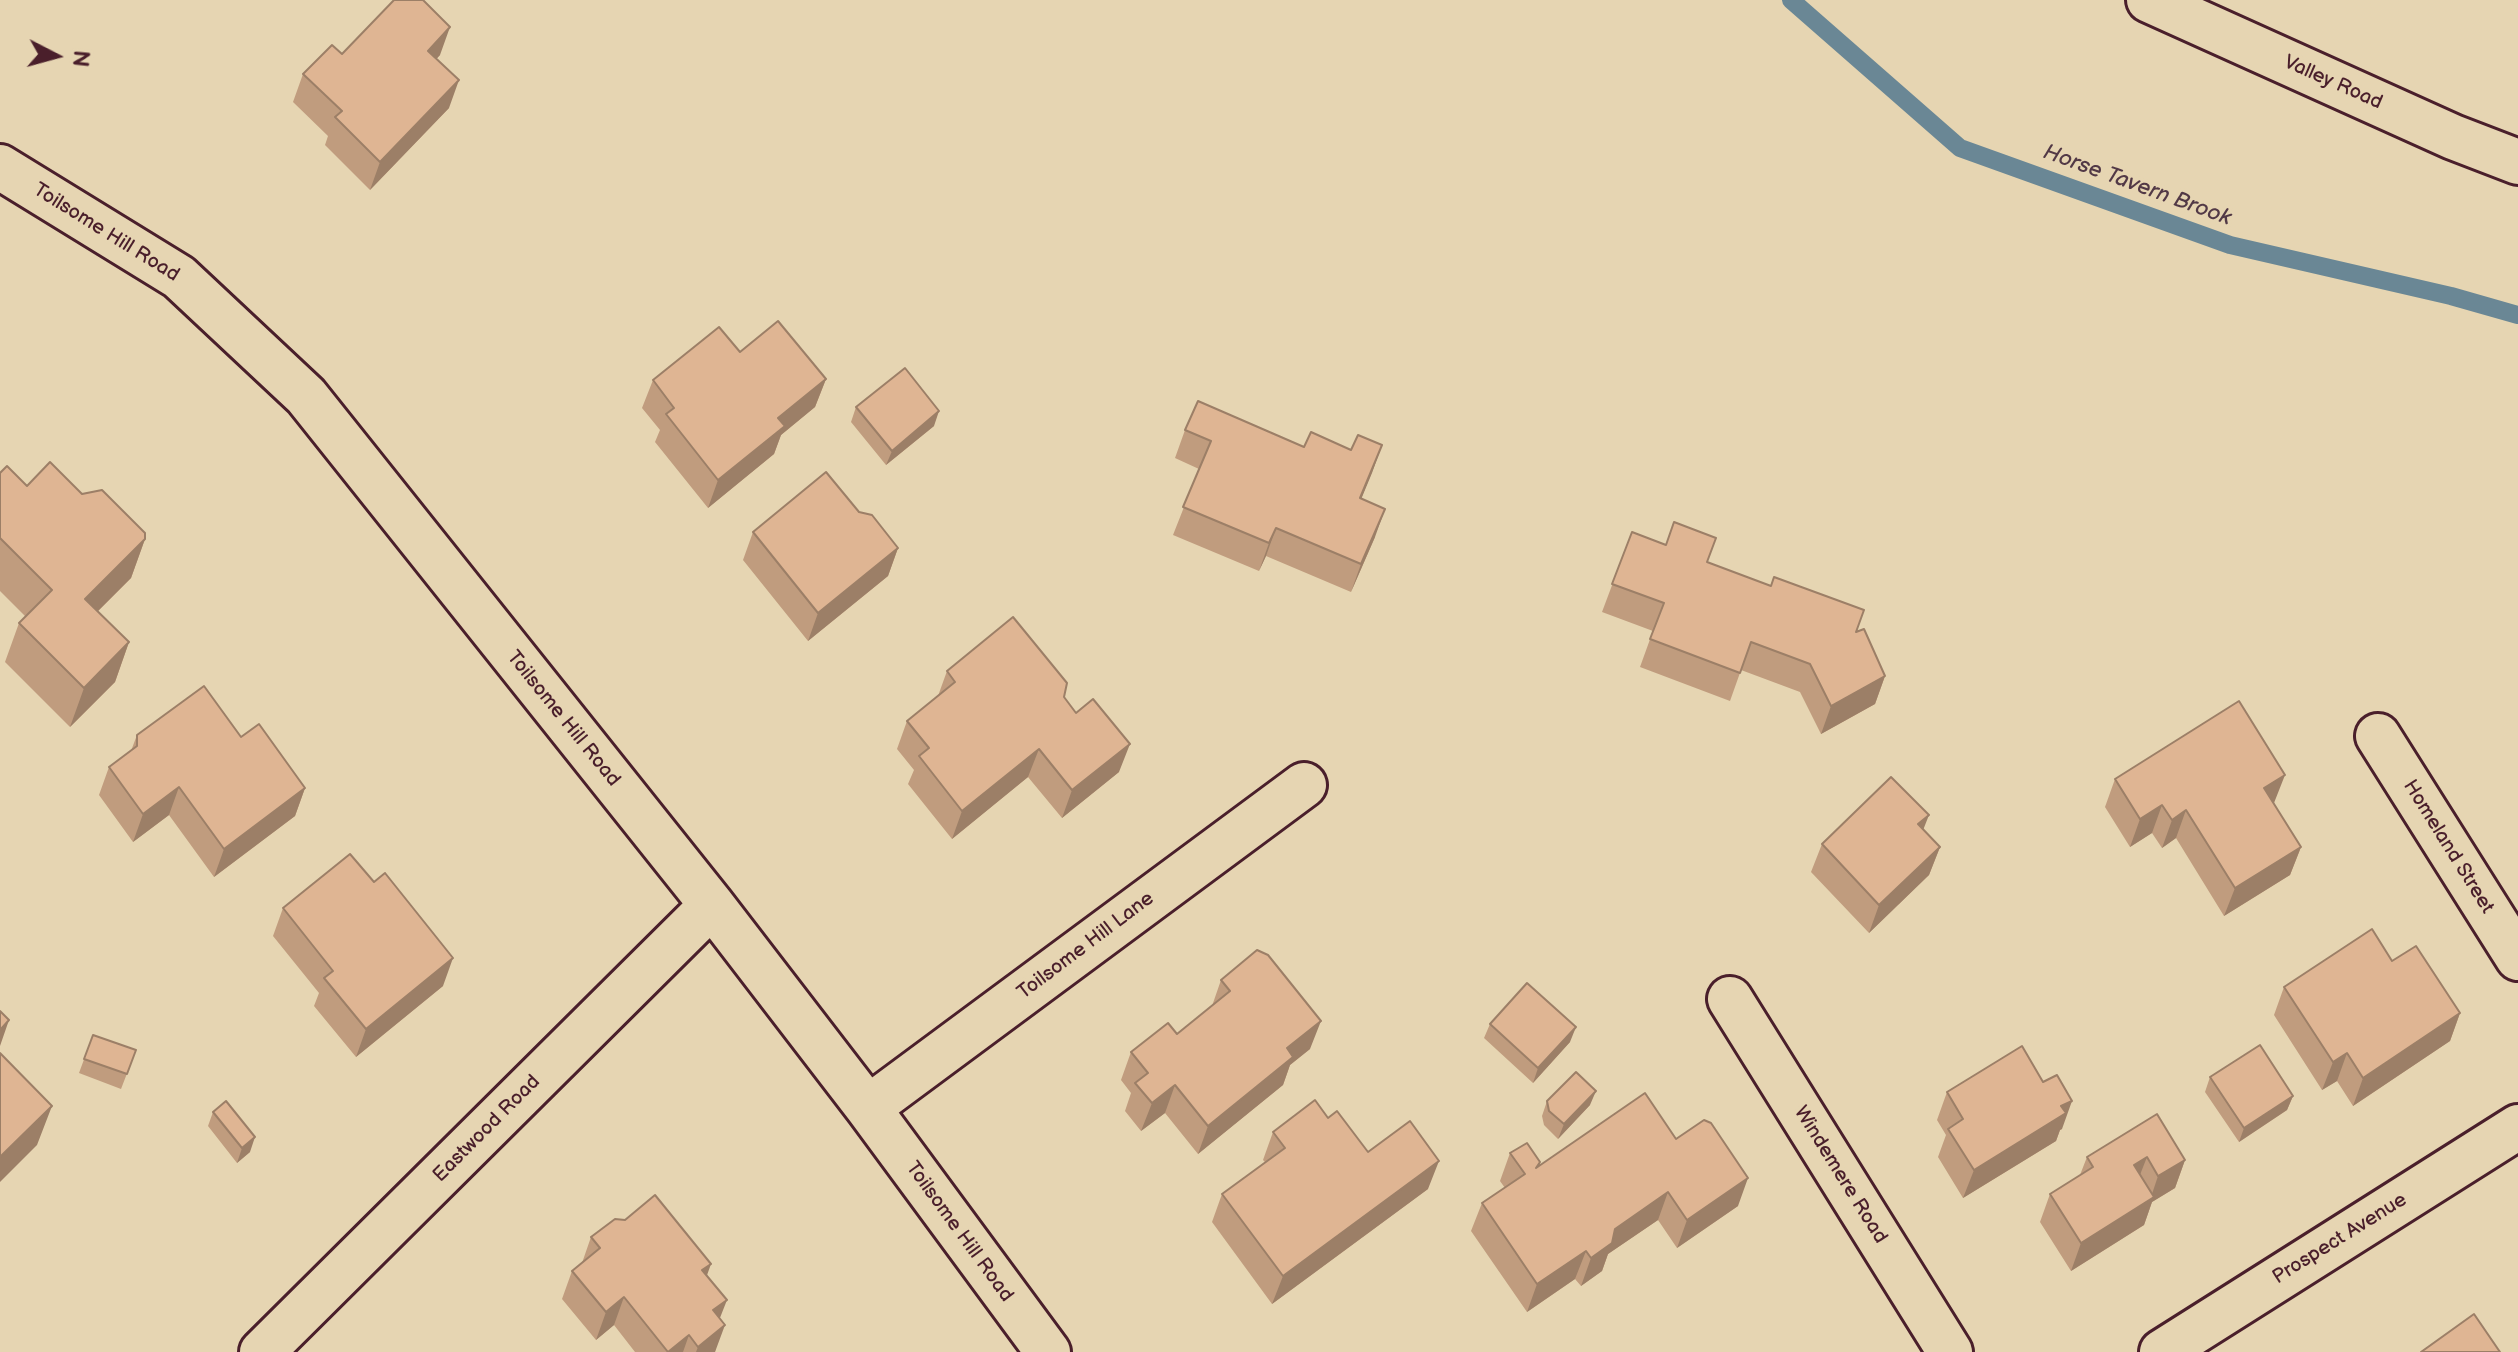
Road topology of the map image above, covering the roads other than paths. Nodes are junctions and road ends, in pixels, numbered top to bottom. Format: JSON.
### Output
{"nodes":[{"id":1,"x":2149,"y":0,"type":"edge"},
{"id":2,"x":2518,"y":162,"type":"edge"},
{"id":3,"x":0,"y":167,"type":"edge"},
{"id":4,"x":2378,"y":736,"type":"dead end"},
{"id":5,"x":1304,"y":785,"type":"dead end"},
{"id":6,"x":712,"y":905,"type":"junction"},
{"id":7,"x":2518,"y":958,"type":"edge"},
{"id":8,"x":1730,"y":999,"type":"dead end"},
{"id":9,"x":868,"y":1108,"type":"junction"},
{"id":10,"x":2518,"y":1127,"type":"edge"},
{"id":11,"x":262,"y":1352,"type":"edge"},
{"id":12,"x":1048,"y":1352,"type":"edge"},
{"id":13,"x":1950,"y":1352,"type":"edge"},
{"id":14,"x":2162,"y":1352,"type":"edge"}],
"edges":[{"from":1,"to":2,"type":"street","name":"Valley Road"},
{"from":3,"to":6,"type":"street","name":"Toilsome Hill Road"},
{"from":4,"to":7,"type":"street","name":"Homeland Street"},
{"from":5,"to":9,"type":"street","name":"Toilsome Hill Lane"},
{"from":6,"to":9,"type":"street","name":"Toilsome Hill Road"},
{"from":6,"to":11,"type":"street","name":"Eastwood Road"},
{"from":8,"to":13,"type":"street","name":"Windemere Road"},
{"from":9,"to":12,"type":"street","name":"Toilsome Hill Road"},
{"from":10,"to":14,"type":"street","name":"Prospect Avenue"}]}
